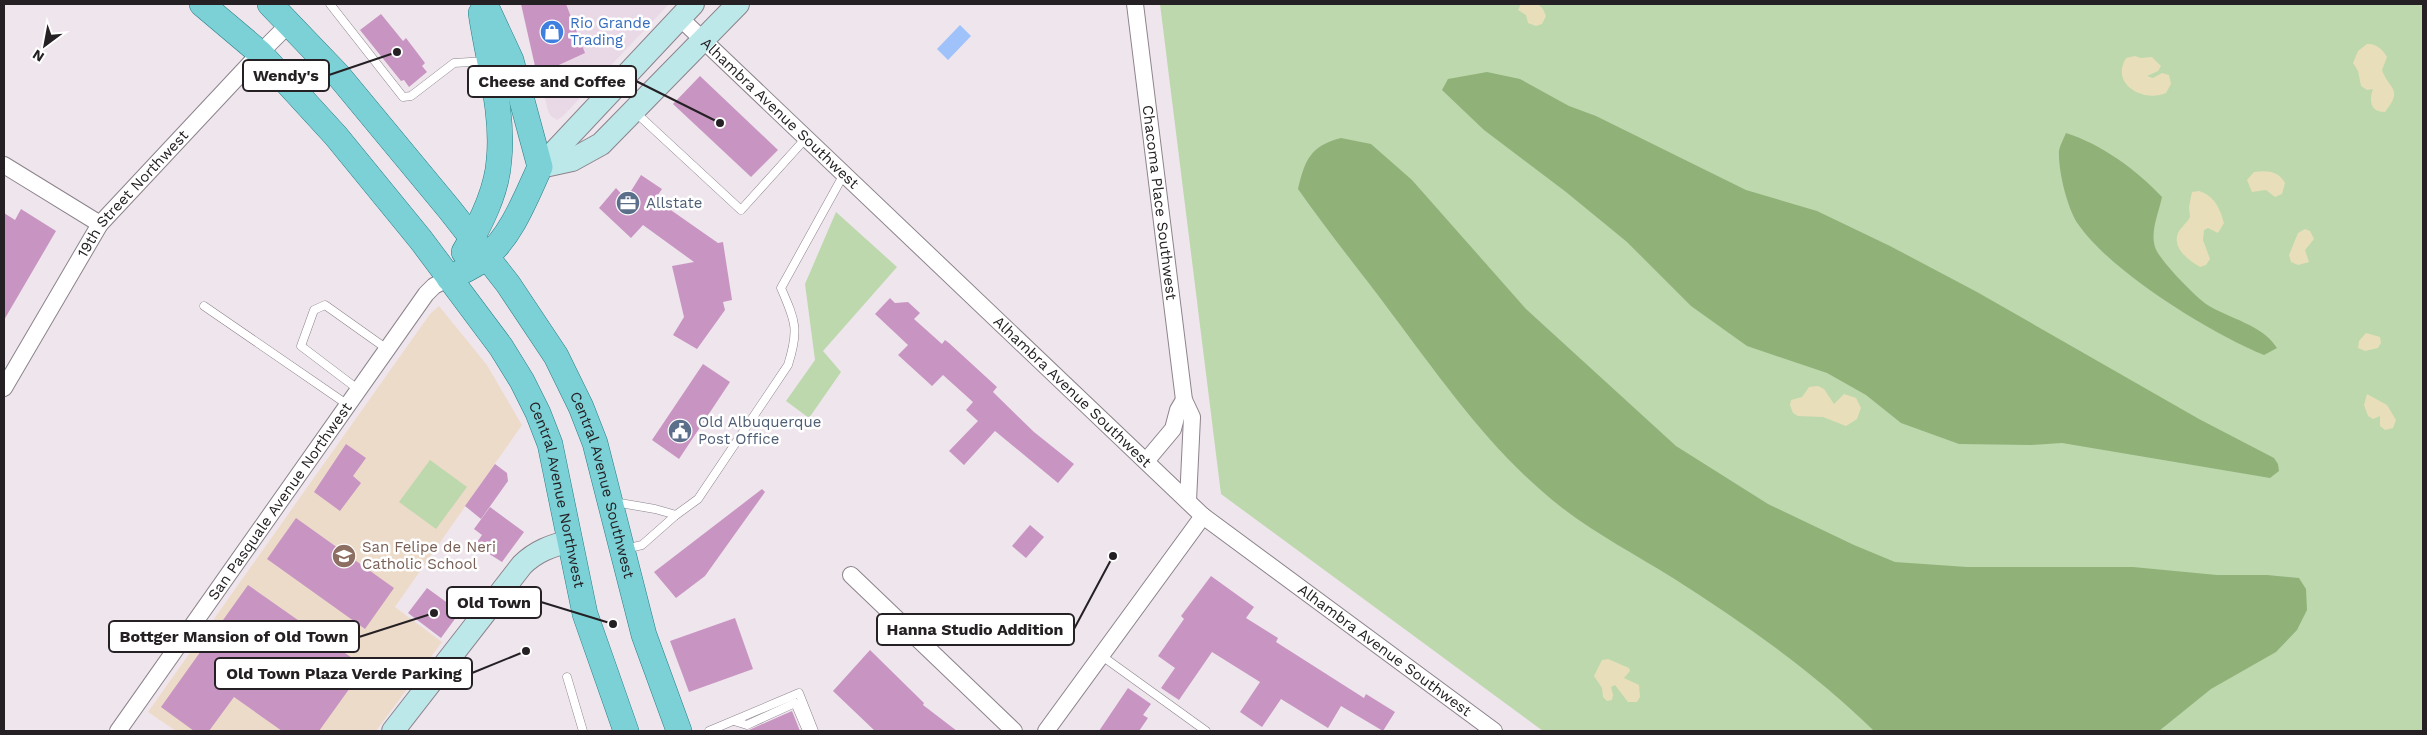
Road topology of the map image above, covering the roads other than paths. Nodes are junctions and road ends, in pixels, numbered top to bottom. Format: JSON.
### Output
{"nodes":[{"id":1,"x":202,"y":4,"type":"edge"},
{"id":2,"x":270,"y":4,"type":"edge"},
{"id":3,"x":330,"y":4,"type":"edge"},
{"id":4,"x":480,"y":4,"type":"edge"},
{"id":5,"x":486,"y":4,"type":"edge"},
{"id":6,"x":738,"y":4,"type":"edge"},
{"id":7,"x":1135,"y":4,"type":"edge"},
{"id":8,"x":687,"y":11,"type":"edge"},
{"id":9,"x":290,"y":24,"type":"junction"},
{"id":10,"x":703,"y":41,"type":"junction"},
{"id":11,"x":260,"y":53,"type":"junction"},
{"id":12,"x":488,"y":61,"type":"junction"},
{"id":13,"x":634,"y":111,"type":"junction"},
{"id":14,"x":806,"y":138,"type":"junction"},
{"id":15,"x":4,"y":165,"type":"edge"},
{"id":16,"x":540,"y":167,"type":"junction"},
{"id":17,"x":844,"y":174,"type":"junction"},
{"id":18,"x":100,"y":224,"type":"junction"},
{"id":19,"x":479,"y":248,"type":"junction"},
{"id":20,"x":449,"y":278,"type":"junction"},
{"id":21,"x":204,"y":306,"type":"dead end"},
{"id":22,"x":388,"y":348,"type":"junction"},
{"id":23,"x":4,"y":388,"type":"edge"},
{"id":24,"x":358,"y":390,"type":"junction"},
{"id":25,"x":1184,"y":400,"type":"junction"},
{"id":26,"x":348,"y":405,"type":"junction"},
{"id":27,"x":1146,"y":460,"type":"junction"},
{"id":28,"x":609,"y":501,"type":"junction"},
{"id":29,"x":1188,"y":501,"type":"junction"},
{"id":30,"x":676,"y":516,"type":"junction"},
{"id":31,"x":1203,"y":516,"type":"junction"},
{"id":32,"x":570,"y":541,"type":"junction"},
{"id":33,"x":621,"y":550,"type":"junction"},
{"id":34,"x":851,"y":575,"type":"dead end"},
{"id":35,"x":1102,"y":656,"type":"junction"},
{"id":36,"x":567,"y":677,"type":"dead end"},
{"id":37,"x":734,"y":721,"type":"junction"},
{"id":38,"x":118,"y":731,"type":"edge"},
{"id":39,"x":393,"y":731,"type":"edge"},
{"id":40,"x":583,"y":731,"type":"edge"},
{"id":41,"x":626,"y":731,"type":"edge"},
{"id":42,"x":679,"y":731,"type":"edge"},
{"id":43,"x":709,"y":731,"type":"edge"},
{"id":44,"x":807,"y":731,"type":"edge"},
{"id":45,"x":814,"y":731,"type":"edge"},
{"id":46,"x":1014,"y":731,"type":"edge"},
{"id":47,"x":1046,"y":731,"type":"edge"},
{"id":48,"x":1206,"y":731,"type":"edge"},
{"id":49,"x":1494,"y":731,"type":"edge"}],
"edges":[{"from":1,"to":11,"type":"main road","name":"Central Avenue Northwest"},
{"from":2,"to":9,"type":"main road","name":"Central Avenue Southwest"},
{"from":3,"to":12,"type":"lane"},
{"from":4,"to":12,"type":"main road"},
{"from":5,"to":16,"type":"main road"},
{"from":6,"to":10,"type":"street"},
{"from":7,"to":25,"type":"street","name":"Chacoma Place Southwest"},
{"from":8,"to":10,"type":"street","name":"Alhambra Avenue Southwest"},
{"from":8,"to":16,"type":"street"},
{"from":9,"to":11,"type":"street","name":"19th Street Northwest"},
{"from":9,"to":19,"type":"main road","name":"Central Avenue Southwest"},
{"from":10,"to":13,"type":"street"},
{"from":10,"to":14,"type":"street","name":"Alhambra Avenue Southwest"},
{"from":11,"to":18,"type":"street","name":"19th Street Northwest"},
{"from":11,"to":20,"type":"main road","name":"Central Avenue Northwest"},
{"from":12,"to":19,"type":"main road"},
{"from":13,"to":14,"type":"lane"},
{"from":13,"to":16,"type":"street"},
{"from":14,"to":17,"type":"street","name":"Alhambra Avenue Southwest"},
{"from":15,"to":18,"type":"street"},
{"from":16,"to":19,"type":"main road"},
{"from":17,"to":27,"type":"street","name":"Alhambra Avenue Southwest"},
{"from":17,"to":30,"type":"lane"},
{"from":18,"to":23,"type":"street","name":"19th Street Northwest"},
{"from":19,"to":20,"type":"main road"},
{"from":19,"to":28,"type":"main road","name":"Central Avenue Southwest"},
{"from":20,"to":22,"type":"street","name":"San Pasquale Avenue Northwest"},
{"from":20,"to":32,"type":"main road","name":"Central Avenue Northwest"},
{"from":21,"to":26,"type":"lane"},
{"from":22,"to":24,"type":"street","name":"San Pasquale Avenue Northwest"},
{"from":22,"to":24,"type":"lane"},
{"from":24,"to":26,"type":"street","name":"San Pasquale Avenue Northwest"},
{"from":25,"to":27,"type":"street","name":"Chacoma Place Southwest"},
{"from":25,"to":29,"type":"street","name":"Chacoma Place Southwest"},
{"from":26,"to":38,"type":"street","name":"San Pasquale Avenue Northwest"},
{"from":27,"to":29,"type":"street","name":"Alhambra Avenue Southwest"},
{"from":28,"to":30,"type":"lane"},
{"from":28,"to":33,"type":"main road","name":"Central Avenue Southwest"},
{"from":29,"to":31,"type":"street","name":"Alhambra Avenue Southwest"},
{"from":30,"to":33,"type":"lane"},
{"from":31,"to":35,"type":"street"},
{"from":31,"to":49,"type":"street","name":"Alhambra Avenue Southwest"},
{"from":32,"to":39,"type":"street"},
{"from":32,"to":41,"type":"main road","name":"Central Avenue Northwest"},
{"from":33,"to":42,"type":"main road","name":"Central Avenue Southwest"},
{"from":34,"to":46,"type":"street"},
{"from":35,"to":47,"type":"street"},
{"from":35,"to":48,"type":"lane"},
{"from":36,"to":40,"type":"lane"},
{"from":37,"to":43,"type":"lane"},
{"from":37,"to":44,"type":"lane"},
{"from":37,"to":45,"type":"lane"}]}
